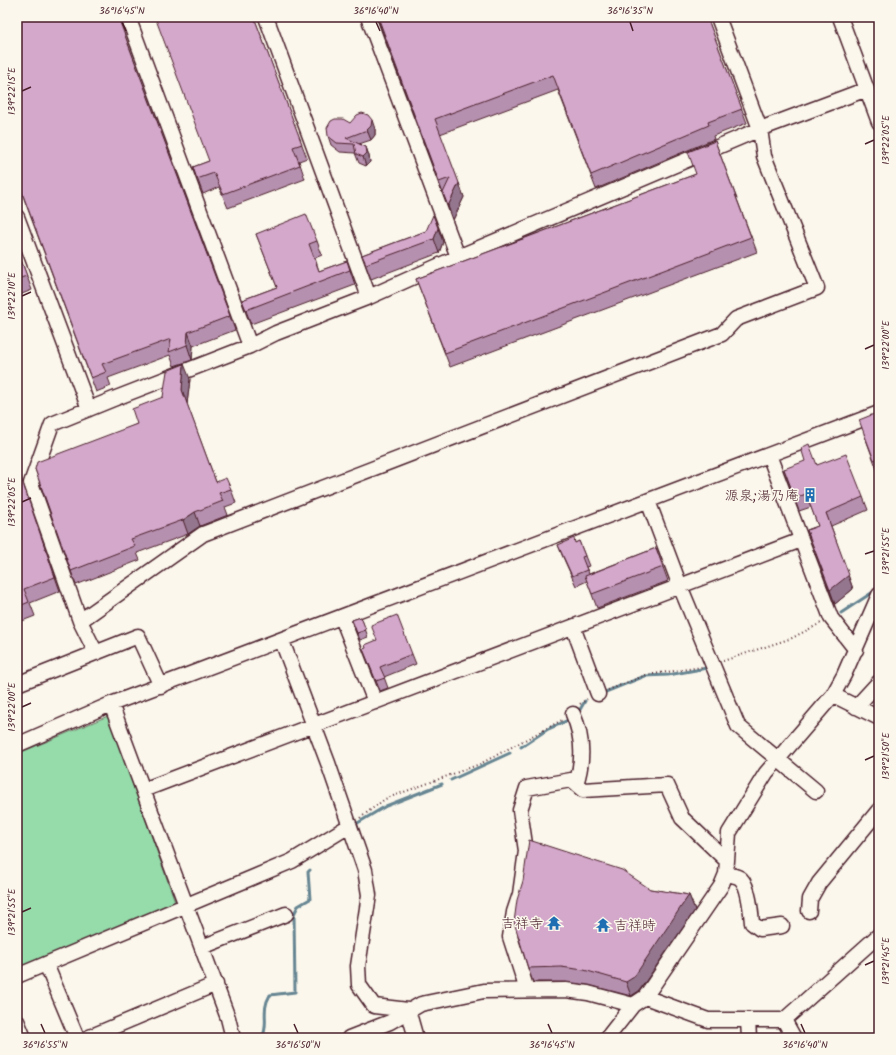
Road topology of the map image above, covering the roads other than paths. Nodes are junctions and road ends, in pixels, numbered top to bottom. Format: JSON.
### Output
{"nodes":[{"id":1,"x":128,"y":17,"type":"edge"},
{"id":2,"x":266,"y":17,"type":"edge"},
{"id":3,"x":368,"y":17,"type":"edge"},
{"id":4,"x":718,"y":17,"type":"edge"},
{"id":5,"x":840,"y":17,"type":"edge"},
{"id":6,"x":867,"y":89,"type":"junction"},
{"id":7,"x":878,"y":115,"type":"edge"},
{"id":8,"x":760,"y":129,"type":"junction"},
{"id":9,"x":17,"y":218,"type":"edge"},
{"id":10,"x":458,"y":257,"type":"junction"},
{"id":11,"x":369,"y":297,"type":"junction"},
{"id":12,"x":250,"y":346,"type":"junction"},
{"id":13,"x":89,"y":409,"type":"junction"},
{"id":14,"x":879,"y":413,"type":"edge"},
{"id":15,"x":769,"y":455,"type":"junction"},
{"id":16,"x":648,"y":501,"type":"junction"},
{"id":17,"x":801,"y":540,"type":"junction"},
{"id":18,"x":680,"y":586,"type":"junction"},
{"id":19,"x":879,"y":596,"type":"edge"},
{"id":20,"x":342,"y":618,"type":"junction"},
{"id":21,"x":80,"y":621,"type":"junction"},
{"id":22,"x":573,"y":627,"type":"junction"},
{"id":23,"x":282,"y":641,"type":"junction"},
{"id":24,"x":856,"y":650,"type":"junction"},
{"id":25,"x":96,"y":654,"type":"junction"},
{"id":26,"x":879,"y":682,"type":"edge"},
{"id":27,"x":17,"y":684,"type":"edge"},
{"id":28,"x":161,"y":686,"type":"junction"},
{"id":29,"x":598,"y":694,"type":"dead end"},
{"id":30,"x":834,"y":695,"type":"junction"},
{"id":31,"x":375,"y":702,"type":"junction"},
{"id":32,"x":111,"y":704,"type":"junction"},
{"id":33,"x":856,"y":707,"type":"junction"},
{"id":34,"x":573,"y":714,"type":"dead end"},
{"id":35,"x":879,"y":718,"type":"edge"},
{"id":36,"x":314,"y":726,"type":"junction"},
{"id":37,"x":17,"y":745,"type":"edge"},
{"id":38,"x":778,"y":758,"type":"junction"},
{"id":39,"x":576,"y":784,"type":"junction"},
{"id":40,"x":143,"y":790,"type":"junction"},
{"id":41,"x":816,"y":791,"type":"dead end"},
{"id":42,"x":879,"y":810,"type":"edge"},
{"id":43,"x":349,"y":826,"type":"junction"},
{"id":44,"x":726,"y":867,"type":"junction"},
{"id":45,"x":187,"y":906,"type":"junction"},
{"id":46,"x":809,"y":911,"type":"dead end"},
{"id":47,"x":286,"y":914,"type":"dead end"},
{"id":48,"x":782,"y":926,"type":"dead end"},
{"id":49,"x":879,"y":935,"type":"edge"},
{"id":50,"x":202,"y":947,"type":"junction"},
{"id":51,"x":46,"y":964,"type":"junction"},
{"id":52,"x":17,"y":976,"type":"edge"},
{"id":53,"x":216,"y":984,"type":"junction"},
{"id":54,"x":527,"y":990,"type":"junction"},
{"id":55,"x":639,"y":1001,"type":"junction"},
{"id":56,"x":408,"y":1010,"type":"junction"},
{"id":57,"x":748,"y":1020,"type":"junction"},
{"id":58,"x":784,"y":1020,"type":"junction"},
{"id":59,"x":17,"y":1021,"type":"edge"},
{"id":60,"x":24,"y":1038,"type":"edge"},
{"id":61,"x":77,"y":1038,"type":"edge"},
{"id":62,"x":87,"y":1038,"type":"edge"},
{"id":63,"x":233,"y":1038,"type":"edge"},
{"id":64,"x":349,"y":1038,"type":"edge"},
{"id":65,"x":416,"y":1038,"type":"edge"},
{"id":66,"x":608,"y":1038,"type":"edge"},
{"id":67,"x":749,"y":1038,"type":"edge"},
{"id":68,"x":794,"y":1038,"type":"edge"}],
"edges":[{"from":1,"to":12,"type":"street"},
{"from":2,"to":11,"type":"street"},
{"from":3,"to":10,"type":"street"},
{"from":4,"to":8,"type":"street"},
{"from":5,"to":6,"type":"street"},
{"from":6,"to":7,"type":"street"},
{"from":6,"to":8,"type":"street"},
{"from":8,"to":10,"type":"street"},
{"from":8,"to":21,"type":"street"},
{"from":9,"to":13,"type":"street"},
{"from":10,"to":11,"type":"street"},
{"from":11,"to":12,"type":"street"},
{"from":12,"to":13,"type":"street"},
{"from":13,"to":21,"type":"street"},
{"from":14,"to":15,"type":"street"},
{"from":15,"to":16,"type":"street"},
{"from":15,"to":17,"type":"street"},
{"from":16,"to":18,"type":"street"},
{"from":16,"to":20,"type":"street"},
{"from":17,"to":18,"type":"street"},
{"from":17,"to":24,"type":"street"},
{"from":18,"to":22,"type":"street"},
{"from":18,"to":38,"type":"street"},
{"from":19,"to":24,"type":"street"},
{"from":20,"to":23,"type":"street"},
{"from":20,"to":31,"type":"street"},
{"from":21,"to":25,"type":"street"},
{"from":22,"to":29,"type":"street"},
{"from":22,"to":31,"type":"street"},
{"from":23,"to":28,"type":"street"},
{"from":23,"to":36,"type":"street"},
{"from":24,"to":30,"type":"street"},
{"from":25,"to":27,"type":"street"},
{"from":25,"to":28,"type":"street"},
{"from":26,"to":33,"type":"street"},
{"from":28,"to":32,"type":"street"},
{"from":30,"to":33,"type":"street"},
{"from":30,"to":38,"type":"street"},
{"from":31,"to":36,"type":"street"},
{"from":32,"to":37,"type":"street"},
{"from":32,"to":40,"type":"street"},
{"from":33,"to":35,"type":"street"},
{"from":34,"to":39,"type":"street"},
{"from":36,"to":40,"type":"street"},
{"from":36,"to":43,"type":"street"},
{"from":38,"to":41,"type":"street"},
{"from":38,"to":44,"type":"street"},
{"from":39,"to":44,"type":"street"},
{"from":39,"to":54,"type":"street"},
{"from":40,"to":45,"type":"street"},
{"from":42,"to":46,"type":"street"},
{"from":43,"to":45,"type":"street"},
{"from":43,"to":56,"type":"street"},
{"from":44,"to":48,"type":"street"},
{"from":44,"to":55,"type":"street"},
{"from":45,"to":50,"type":"street"},
{"from":45,"to":51,"type":"street"},
{"from":47,"to":50,"type":"street"},
{"from":49,"to":58,"type":"street"},
{"from":50,"to":53,"type":"street"},
{"from":51,"to":52,"type":"street"},
{"from":51,"to":61,"type":"street"},
{"from":53,"to":62,"type":"street"},
{"from":53,"to":63,"type":"street"},
{"from":54,"to":55,"type":"street"},
{"from":54,"to":56,"type":"street"},
{"from":55,"to":57,"type":"street"},
{"from":55,"to":66,"type":"street"},
{"from":56,"to":64,"type":"street"},
{"from":56,"to":65,"type":"street"},
{"from":57,"to":58,"type":"street"},
{"from":57,"to":67,"type":"street"},
{"from":58,"to":68,"type":"street"},
{"from":59,"to":60,"type":"street"}]}
